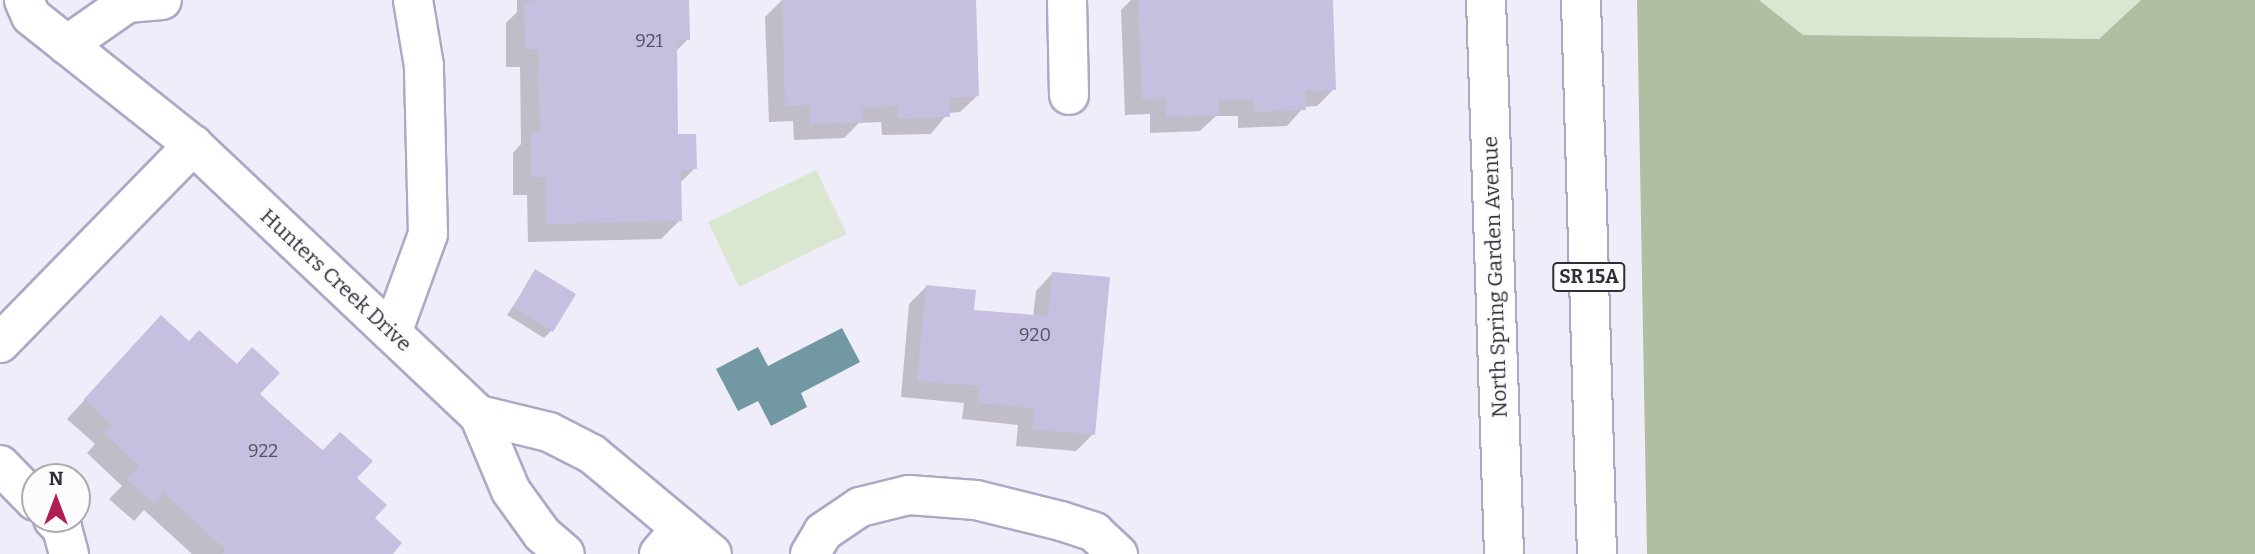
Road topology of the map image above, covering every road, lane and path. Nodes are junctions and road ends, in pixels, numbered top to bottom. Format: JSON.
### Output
{"nodes":[{"id":1,"x":24,"y":0,"type":"edge"},
{"id":2,"x":162,"y":0,"type":"edge"},
{"id":3,"x":413,"y":0,"type":"edge"},
{"id":4,"x":1067,"y":0,"type":"edge"},
{"id":5,"x":1486,"y":0,"type":"edge"},
{"id":6,"x":1580,"y":0,"type":"edge"},
{"id":7,"x":67,"y":45,"type":"junction"},
{"id":8,"x":1069,"y":95,"type":"dead end"},
{"id":9,"x":193,"y":145,"type":"junction"},
{"id":10,"x":392,"y":333,"type":"junction"},
{"id":11,"x":0,"y":344,"type":"edge"},
{"id":12,"x":479,"y":415,"type":"junction"},
{"id":13,"x":0,"y":465,"type":"edge"},
{"id":14,"x":21,"y":487,"type":"edge"},
{"id":15,"x":63,"y":533,"type":"edge"},
{"id":16,"x":670,"y":541,"type":"edge"},
{"id":17,"x":1507,"y":547,"type":"edge"},
{"id":18,"x":69,"y":554,"type":"edge"},
{"id":19,"x":565,"y":554,"type":"edge"},
{"id":20,"x":712,"y":554,"type":"edge"},
{"id":21,"x":810,"y":554,"type":"edge"},
{"id":22,"x":1118,"y":554,"type":"edge"},
{"id":23,"x":1597,"y":554,"type":"edge"}],
"edges":[{"from":1,"to":7,"type":"main road","name":"Hunters Creek Drive"},
{"from":2,"to":7,"type":"main road"},
{"from":3,"to":10,"type":"main road"},
{"from":4,"to":8,"type":"main road"},
{"from":5,"to":17,"type":"main road","name":"North Spring Garden Avenue"},
{"from":6,"to":23,"type":"main road","number":"SR 15A"},
{"from":7,"to":9,"type":"main road","name":"Hunters Creek Drive"},
{"from":9,"to":10,"type":"main road","name":"Hunters Creek Drive"},
{"from":9,"to":11,"type":"main road"},
{"from":10,"to":12,"type":"main road","name":"Hunters Creek Drive"},
{"from":12,"to":16,"type":"main road","name":"Hunters Creek Drive"},
{"from":12,"to":19,"type":"main road","name":"Hunters Creek Drive"},
{"from":13,"to":14,"type":"main road"},
{"from":15,"to":18,"type":"main road"},
{"from":16,"to":20,"type":"main road","name":"Hunters Creek Drive"},
{"from":21,"to":22,"type":"main road"}]}
